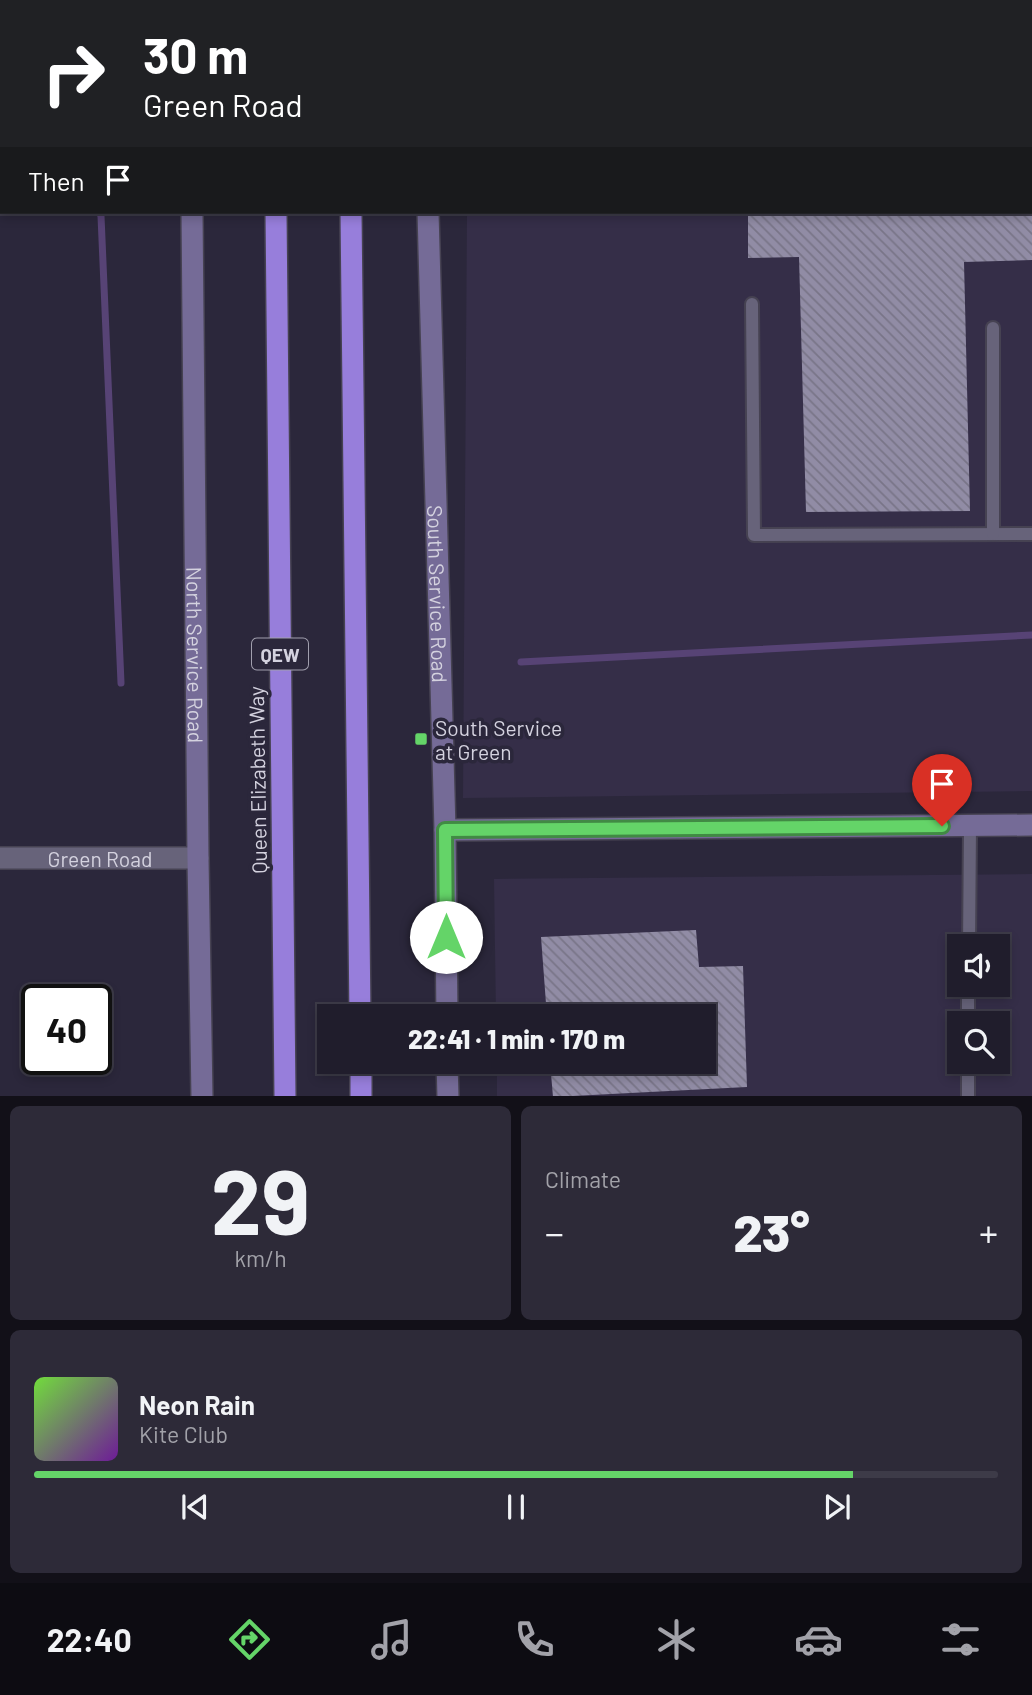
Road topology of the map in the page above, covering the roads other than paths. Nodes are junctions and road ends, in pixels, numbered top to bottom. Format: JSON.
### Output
{"nodes":[{"id":1,"x":192,"y":214,"type":"edge"},
{"id":2,"x":276,"y":214,"type":"edge"},
{"id":3,"x":351,"y":214,"type":"edge"},
{"id":4,"x":428,"y":214,"type":"edge"},
{"id":5,"x":752,"y":304,"type":"dead end"},
{"id":6,"x":993,"y":328,"type":"dead end"},
{"id":7,"x":993,"y":534,"type":"junction"},
{"id":8,"x":1032,"y":534,"type":"edge"},
{"id":9,"x":1032,"y":825,"type":"edge"},
{"id":10,"x":970,"y":826,"type":"junction"},
{"id":11,"x":445,"y":830,"type":"junction"},
{"id":12,"x":0,"y":858,"type":"edge"},
{"id":13,"x":198,"y":858,"type":"junction"},
{"id":14,"x":969,"y":934,"type":"edge"},
{"id":15,"x":360,"y":1004,"type":"edge"},
{"id":16,"x":447,"y":1004,"type":"edge"},
{"id":17,"x":361,"y":1074,"type":"edge"},
{"id":18,"x":447,"y":1074,"type":"edge"},
{"id":19,"x":968,"y":1074,"type":"edge"},
{"id":20,"x":202,"y":1096,"type":"edge"},
{"id":21,"x":285,"y":1096,"type":"edge"},
{"id":22,"x":361,"y":1096,"type":"edge"},
{"id":23,"x":448,"y":1096,"type":"edge"},
{"id":24,"x":968,"y":1096,"type":"edge"}],
"edges":[{"from":1,"to":13,"type":"street","name":"North Service Road"},
{"from":2,"to":21,"type":"highway","name":"Queen Elizabeth Way","number":"QEW"},
{"from":3,"to":15,"type":"highway"},
{"from":4,"to":11,"type":"street","name":"South Service Road"},
{"from":5,"to":7,"type":"lane"},
{"from":6,"to":7,"type":"lane"},
{"from":7,"to":8,"type":"lane"},
{"from":9,"to":10,"type":"street"},
{"from":10,"to":11,"type":"street"},
{"from":10,"to":14,"type":"lane"},
{"from":11,"to":16,"type":"street","name":"South Service Road"},
{"from":12,"to":13,"type":"street","name":"Green Road"},
{"from":13,"to":20,"type":"street","name":"North Service Road"},
{"from":17,"to":22,"type":"highway"},
{"from":18,"to":23,"type":"street"},
{"from":19,"to":24,"type":"lane"}]}
